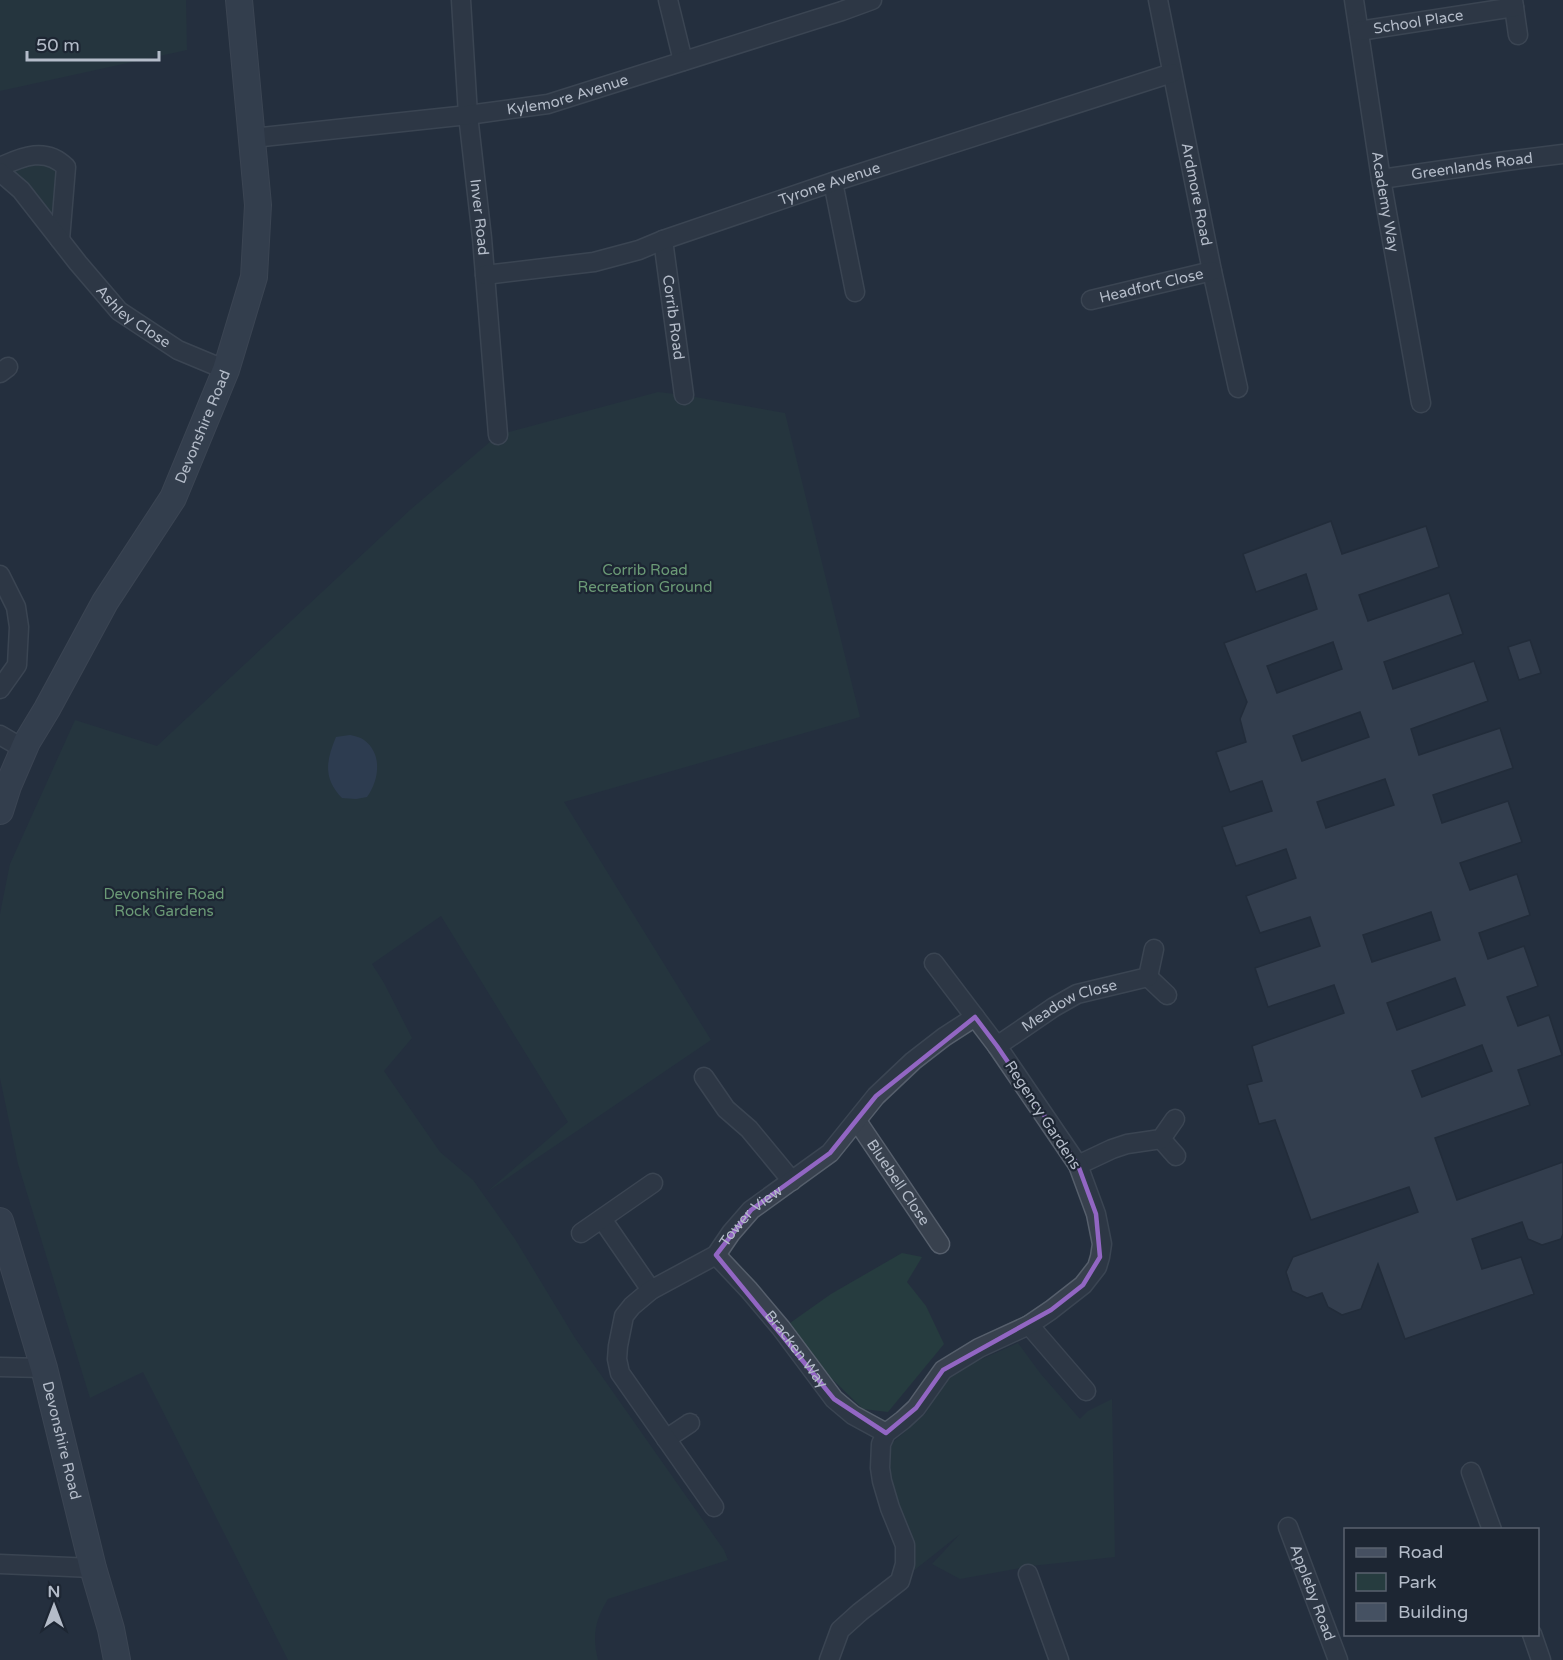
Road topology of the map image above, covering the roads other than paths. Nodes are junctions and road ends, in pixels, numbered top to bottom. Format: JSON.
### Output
{"nodes":[{"id":1,"x":239,"y":0,"type":"edge"},
{"id":2,"x":461,"y":0,"type":"edge"},
{"id":3,"x":668,"y":0,"type":"edge"},
{"id":4,"x":872,"y":0,"type":"edge"},
{"id":5,"x":1158,"y":0,"type":"edge"},
{"id":6,"x":1354,"y":0,"type":"edge"},
{"id":7,"x":1513,"y":4,"type":"edge"},
{"id":8,"x":840,"y":5,"type":"edge"},
{"id":9,"x":1359,"y":31,"type":"junction"},
{"id":10,"x":1518,"y":35,"type":"dead end"},
{"id":11,"x":683,"y":61,"type":"junction"},
{"id":12,"x":1172,"y":73,"type":"junction"},
{"id":13,"x":468,"y":115,"type":"junction"},
{"id":14,"x":253,"y":138,"type":"junction"},
{"id":15,"x":1563,"y":154,"type":"edge"},
{"id":16,"x":0,"y":167,"type":"edge"},
{"id":17,"x":0,"y":172,"type":"edge"},
{"id":18,"x":1381,"y":179,"type":"junction"},
{"id":19,"x":833,"y":182,"type":"junction"},
{"id":20,"x":60,"y":240,"type":"junction"},
{"id":21,"x":663,"y":240,"type":"junction"},
{"id":22,"x":1212,"y":271,"type":"junction"},
{"id":23,"x":485,"y":274,"type":"junction"},
{"id":24,"x":855,"y":292,"type":"dead end"},
{"id":25,"x":1091,"y":300,"type":"dead end"},
{"id":26,"x":226,"y":370,"type":"junction"},
{"id":27,"x":1238,"y":388,"type":"dead end"},
{"id":28,"x":684,"y":395,"type":"dead end"},
{"id":29,"x":1421,"y":403,"type":"dead end"},
{"id":30,"x":498,"y":435,"type":"dead end"},
{"id":31,"x":0,"y":575,"type":"edge"},
{"id":32,"x":0,"y":689,"type":"edge"},
{"id":33,"x":0,"y":735,"type":"edge"},
{"id":34,"x":24,"y":749,"type":"junction"},
{"id":35,"x":0,"y":811,"type":"edge"},
{"id":36,"x":1154,"y":949,"type":"dead end"},
{"id":37,"x":934,"y":963,"type":"dead end"},
{"id":38,"x":1148,"y":977,"type":"junction"},
{"id":39,"x":1167,"y":995,"type":"dead end"},
{"id":40,"x":975,"y":1017,"type":"junction"},
{"id":41,"x":997,"y":1046,"type":"junction"},
{"id":42,"x":704,"y":1077,"type":"dead end"},
{"id":43,"x":1175,"y":1119,"type":"dead end"},
{"id":44,"x":857,"y":1121,"type":"junction"},
{"id":45,"x":1161,"y":1138,"type":"junction"},
{"id":46,"x":1176,"y":1156,"type":"dead end"},
{"id":47,"x":1078,"y":1165,"type":"junction"},
{"id":48,"x":792,"y":1181,"type":"junction"},
{"id":49,"x":653,"y":1183,"type":"dead end"},
{"id":50,"x":602,"y":1219,"type":"junction"},
{"id":51,"x":0,"y":1221,"type":"edge"},
{"id":52,"x":581,"y":1233,"type":"dead end"},
{"id":53,"x":940,"y":1244,"type":"dead end"},
{"id":54,"x":716,"y":1255,"type":"junction"},
{"id":55,"x":651,"y":1290,"type":"junction"},
{"id":56,"x":1029,"y":1325,"type":"junction"},
{"id":57,"x":0,"y":1367,"type":"edge"},
{"id":58,"x":44,"y":1368,"type":"junction"},
{"id":59,"x":1086,"y":1391,"type":"dead end"},
{"id":60,"x":690,"y":1423,"type":"dead end"},
{"id":61,"x":886,"y":1433,"type":"junction"},
{"id":62,"x":666,"y":1439,"type":"junction"},
{"id":63,"x":1471,"y":1472,"type":"dead end"},
{"id":64,"x":714,"y":1507,"type":"dead end"},
{"id":65,"x":1288,"y":1527,"type":"dead end"},
{"id":66,"x":1491,"y":1528,"type":"edge"},
{"id":67,"x":0,"y":1564,"type":"edge"},
{"id":68,"x":93,"y":1568,"type":"junction"},
{"id":69,"x":1028,"y":1574,"type":"dead end"},
{"id":70,"x":1532,"y":1636,"type":"edge"},
{"id":71,"x":117,"y":1660,"type":"edge"},
{"id":72,"x":829,"y":1660,"type":"edge"},
{"id":73,"x":1059,"y":1660,"type":"edge"},
{"id":74,"x":1338,"y":1660,"type":"edge"},
{"id":75,"x":1541,"y":1660,"type":"edge"}],
"edges":[{"from":1,"to":14,"type":"main road","name":"Devonshire Road"},
{"from":2,"to":13,"type":"street","name":"Inver Road"},
{"from":3,"to":11,"type":"street"},
{"from":4,"to":8,"type":"street","name":"Kylemore Avenue"},
{"from":5,"to":12,"type":"street","name":"Ardmore Road"},
{"from":6,"to":9,"type":"street","name":"Academy Way"},
{"from":7,"to":9,"type":"street","name":"School Place"},
{"from":7,"to":10,"type":"street","name":"School Place"},
{"from":8,"to":11,"type":"street","name":"Kylemore Avenue"},
{"from":9,"to":18,"type":"street","name":"Academy Way"},
{"from":11,"to":13,"type":"street","name":"Kylemore Avenue"},
{"from":12,"to":19,"type":"street","name":"Tyrone Avenue"},
{"from":12,"to":22,"type":"street","name":"Ardmore Road"},
{"from":13,"to":14,"type":"street","name":"Kylemore Avenue"},
{"from":13,"to":23,"type":"street","name":"Inver Road"},
{"from":14,"to":26,"type":"main road","name":"Devonshire Road"},
{"from":15,"to":18,"type":"street","name":"Greenlands Road"},
{"from":16,"to":20,"type":"street"},
{"from":17,"to":20,"type":"street","name":"Ashley Close"},
{"from":18,"to":29,"type":"street","name":"Academy Way"},
{"from":19,"to":21,"type":"street","name":"Tyrone Avenue"},
{"from":19,"to":24,"type":"street"},
{"from":20,"to":26,"type":"street","name":"Ashley Close"},
{"from":21,"to":23,"type":"street","name":"Tyrone Avenue"},
{"from":21,"to":28,"type":"street","name":"Corrib Road"},
{"from":22,"to":25,"type":"street","name":"Headfort Close"},
{"from":22,"to":27,"type":"street","name":"Ardmore Road"},
{"from":23,"to":30,"type":"street","name":"Inver Road"},
{"from":26,"to":34,"type":"main road","name":"Devonshire Road"},
{"from":31,"to":32,"type":"street"},
{"from":33,"to":34,"type":"street"},
{"from":34,"to":35,"type":"main road","name":"Devonshire Road"},
{"from":36,"to":38,"type":"street"},
{"from":37,"to":40,"type":"street","name":"Regency Gardens"},
{"from":38,"to":39,"type":"street"},
{"from":38,"to":41,"type":"street","name":"Meadow Close"},
{"from":40,"to":41,"type":"street","name":"Regency Gardens"},
{"from":40,"to":44,"type":"street","name":"Tower View"},
{"from":41,"to":47,"type":"street","name":"Regency Gardens"},
{"from":42,"to":48,"type":"street"},
{"from":43,"to":45,"type":"street"},
{"from":44,"to":48,"type":"street","name":"Tower View"},
{"from":44,"to":53,"type":"street","name":"Bluebell Close"},
{"from":45,"to":46,"type":"street"},
{"from":45,"to":47,"type":"street"},
{"from":47,"to":56,"type":"street","name":"Regency Gardens"},
{"from":48,"to":54,"type":"street","name":"Tower View"},
{"from":49,"to":50,"type":"street"},
{"from":50,"to":52,"type":"street"},
{"from":50,"to":55,"type":"street"},
{"from":51,"to":58,"type":"main road","name":"Devonshire Road"},
{"from":54,"to":55,"type":"street","name":"Tower View"},
{"from":54,"to":61,"type":"street","name":"Bracken Way"},
{"from":55,"to":62,"type":"street","name":"Tower View"},
{"from":56,"to":59,"type":"street"},
{"from":56,"to":61,"type":"street","name":"Regency Gardens"},
{"from":57,"to":58,"type":"street"},
{"from":58,"to":68,"type":"main road","name":"Devonshire Road"},
{"from":60,"to":62,"type":"street"},
{"from":61,"to":72,"type":"street"},
{"from":62,"to":64,"type":"street","name":"Tower View"},
{"from":63,"to":66,"type":"street"},
{"from":65,"to":74,"type":"street","name":"Appleby Road"},
{"from":67,"to":68,"type":"street"},
{"from":68,"to":71,"type":"main road","name":"Devonshire Road"},
{"from":69,"to":73,"type":"street"},
{"from":70,"to":75,"type":"street"}]}
